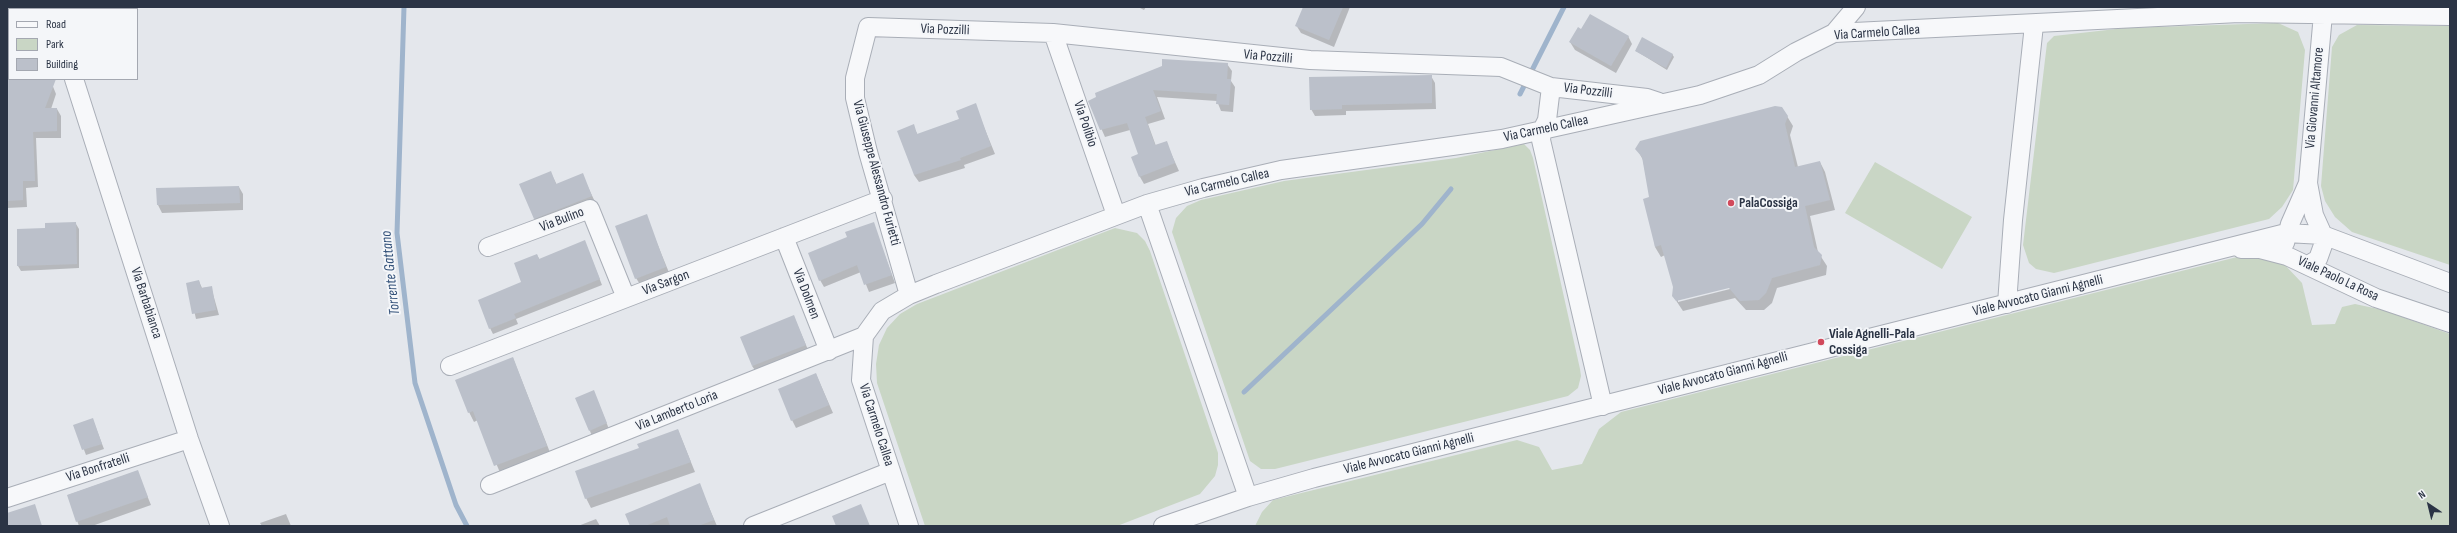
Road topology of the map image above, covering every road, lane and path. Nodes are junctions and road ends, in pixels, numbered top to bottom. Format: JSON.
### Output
{"nodes":[{"id":1,"x":1856,"y":7,"type":"edge"},
{"id":2,"x":2322,"y":14,"type":"junction"},
{"id":3,"x":2450,"y":16,"type":"edge"},
{"id":4,"x":2034,"y":25,"type":"junction"},
{"id":5,"x":868,"y":27,"type":"joint"},
{"id":6,"x":1053,"y":33,"type":"junction"},
{"id":7,"x":1834,"y":33,"type":"junction"},
{"id":8,"x":74,"y":80,"type":"edge"},
{"id":9,"x":1551,"y":87,"type":"junction"},
{"id":10,"x":1664,"y":103,"type":"junction"},
{"id":11,"x":1542,"y":130,"type":"junction"},
{"id":12,"x":2308,"y":183,"type":"junction"},
{"id":13,"x":883,"y":199,"type":"junction"},
{"id":14,"x":1147,"y":204,"type":"junction"},
{"id":15,"x":1116,"y":215,"type":"junction"},
{"id":16,"x":2286,"y":233,"type":"junction"},
{"id":17,"x":2323,"y":235,"type":"junction"},
{"id":18,"x":784,"y":237,"type":"junction"},
{"id":19,"x":488,"y":247,"type":"dead end"},
{"id":20,"x":2223,"y":249,"type":"junction"},
{"id":21,"x":2287,"y":256,"type":"junction"},
{"id":22,"x":2308,"y":265,"type":"junction"},
{"id":23,"x":2450,"y":282,"type":"edge"},
{"id":24,"x":909,"y":295,"type":"junction"},
{"id":25,"x":626,"y":298,"type":"junction"},
{"id":26,"x":2007,"y":304,"type":"junction"},
{"id":27,"x":2450,"y":323,"type":"edge"},
{"id":28,"x":864,"y":336,"type":"junction"},
{"id":29,"x":829,"y":350,"type":"junction"},
{"id":30,"x":450,"y":366,"type":"dead end"},
{"id":31,"x":1603,"y":406,"type":"junction"},
{"id":32,"x":189,"y":439,"type":"junction"},
{"id":33,"x":891,"y":471,"type":"junction"},
{"id":34,"x":490,"y":485,"type":"dead end"},
{"id":35,"x":1248,"y":497,"type":"junction"},
{"id":36,"x":7,"y":498,"type":"edge"},
{"id":37,"x":220,"y":526,"type":"edge"},
{"id":38,"x":753,"y":526,"type":"edge"},
{"id":39,"x":909,"y":526,"type":"edge"},
{"id":40,"x":1163,"y":526,"type":"edge"}],
"edges":[{"from":1,"to":7,"type":"street"},
{"from":2,"to":3,"type":"street","name":"Via Carmelo Callea"},
{"from":2,"to":4,"type":"street","name":"Via Carmelo Callea"},
{"from":2,"to":12,"type":"street","name":"Via Giovanni Altamore"},
{"from":4,"to":7,"type":"street","name":"Via Carmelo Callea"},
{"from":4,"to":26,"type":"street"},
{"from":5,"to":6,"type":"street","name":"Via Pozzilli"},
{"from":5,"to":13,"type":"street","name":"Via Giuseppe Alessandro Furietti"},
{"from":6,"to":9,"type":"street","name":"Via Pozzilli"},
{"from":6,"to":15,"type":"street","name":"Via Polibio"},
{"from":7,"to":10,"type":"street","name":"Via Carmelo Callea"},
{"from":8,"to":32,"type":"street","name":"Via Barbabianca"},
{"from":9,"to":10,"type":"street","name":"Via Pozzilli"},
{"from":9,"to":11,"type":"street"},
{"from":10,"to":11,"type":"street","name":"Via Carmelo Callea"},
{"from":11,"to":14,"type":"street","name":"Via Carmelo Callea"},
{"from":11,"to":31,"type":"street"},
{"from":12,"to":16,"type":"street","name":"Via Giovanni Altamore"},
{"from":12,"to":17,"type":"street","name":"Via Giovanni Altamore"},
{"from":13,"to":18,"type":"street","name":"Via Sargon"},
{"from":13,"to":24,"type":"street","name":"Via Giuseppe Alessandro Furietti"},
{"from":14,"to":15,"type":"street","name":"Via Carmelo Callea"},
{"from":14,"to":35,"type":"street"},
{"from":15,"to":24,"type":"street","name":"Via Carmelo Callea"},
{"from":16,"to":17,"type":"street","name":"Viale Avvocato Gianni Agnelli"},
{"from":16,"to":20,"type":"street","name":"Viale Avvocato Gianni Agnelli"},
{"from":16,"to":21,"type":"street"},
{"from":17,"to":22,"type":"street"},
{"from":17,"to":23,"type":"street"},
{"from":18,"to":25,"type":"street","name":"Via Sargon"},
{"from":18,"to":29,"type":"street","name":"Via Dolmen"},
{"from":19,"to":25,"type":"street","name":"Via Bulino"},
{"from":20,"to":21,"type":"street","name":"Viale Paolo La Rosa"},
{"from":20,"to":26,"type":"street","name":"Viale Avvocato Gianni Agnelli"},
{"from":21,"to":22,"type":"street","name":"Viale Paolo La Rosa"},
{"from":22,"to":27,"type":"street","name":"Viale Paolo La Rosa"},
{"from":24,"to":28,"type":"street","name":"Via Carmelo Callea"},
{"from":25,"to":30,"type":"street","name":"Via Sargon"},
{"from":26,"to":31,"type":"street","name":"Viale Avvocato Gianni Agnelli"},
{"from":28,"to":29,"type":"street","name":"Via Lamberto Loria"},
{"from":28,"to":33,"type":"street","name":"Via Carmelo Callea"},
{"from":29,"to":34,"type":"street","name":"Via Lamberto Loria"},
{"from":31,"to":35,"type":"street","name":"Viale Avvocato Gianni Agnelli"},
{"from":32,"to":36,"type":"street","name":"Via Bonfratelli"},
{"from":32,"to":37,"type":"street","name":"Via Barbabianca"},
{"from":33,"to":38,"type":"street"},
{"from":33,"to":39,"type":"street","name":"Via Carmelo Callea"},
{"from":35,"to":40,"type":"street","name":"Viale Avvocato Gianni Agnelli"}]}
